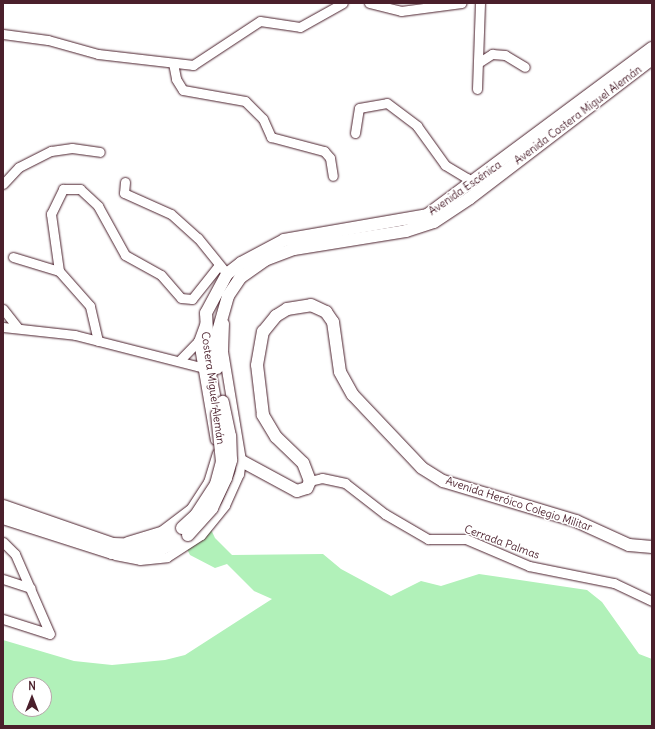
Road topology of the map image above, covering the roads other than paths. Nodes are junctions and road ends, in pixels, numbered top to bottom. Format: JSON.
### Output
{"nodes":[{"id":1,"x":343,"y":3,"type":"edge"},
{"id":2,"x":369,"y":3,"type":"edge"},
{"id":3,"x":460,"y":3,"type":"edge"},
{"id":4,"x":480,"y":3,"type":"edge"},
{"id":5,"x":3,"y":34,"type":"edge"},
{"id":6,"x":652,"y":48,"type":"edge"},
{"id":7,"x":652,"y":59,"type":"edge"},
{"id":8,"x":173,"y":63,"type":"junction"},
{"id":9,"x":478,"y":63,"type":"junction"},
{"id":10,"x":525,"y":67,"type":"dead end"},
{"id":11,"x":478,"y":89,"type":"dead end"},
{"id":12,"x":355,"y":133,"type":"dead end"},
{"id":13,"x":100,"y":152,"type":"dead end"},
{"id":14,"x":333,"y":176,"type":"dead end"},
{"id":15,"x":125,"y":182,"type":"dead end"},
{"id":16,"x":3,"y":184,"type":"edge"},
{"id":17,"x":471,"y":185,"type":"junction"},
{"id":18,"x":13,"y":257,"type":"dead end"},
{"id":19,"x":219,"y":265,"type":"junction"},
{"id":20,"x":60,"y":271,"type":"junction"},
{"id":21,"x":228,"y":274,"type":"junction"},
{"id":22,"x":216,"y":294,"type":"joint"},
{"id":23,"x":228,"y":296,"type":"joint"},
{"id":24,"x":3,"y":309,"type":"edge"},
{"id":25,"x":224,"y":309,"type":"junction"},
{"id":26,"x":205,"y":322,"type":"junction"},
{"id":27,"x":3,"y":327,"type":"edge"},
{"id":28,"x":17,"y":327,"type":"junction"},
{"id":29,"x":98,"y":341,"type":"junction"},
{"id":30,"x":198,"y":341,"type":"junction"},
{"id":31,"x":179,"y":361,"type":"junction"},
{"id":32,"x":201,"y":367,"type":"junction"},
{"id":33,"x":219,"y":404,"type":"junction"},
{"id":34,"x":217,"y":448,"type":"junction"},
{"id":35,"x":241,"y":460,"type":"junction"},
{"id":36,"x":310,"y":481,"type":"junction"},
{"id":37,"x":3,"y":506,"type":"edge"},
{"id":38,"x":3,"y":518,"type":"edge"},
{"id":39,"x":3,"y":542,"type":"edge"},
{"id":40,"x":652,"y":547,"type":"edge"},
{"id":41,"x":112,"y":548,"type":"junction"},
{"id":42,"x":3,"y":580,"type":"edge"},
{"id":43,"x":31,"y":588,"type":"junction"},
{"id":44,"x":652,"y":601,"type":"edge"},
{"id":45,"x":3,"y":619,"type":"edge"}],
"edges":[{"from":1,"to":8,"type":"street"},
{"from":2,"to":3,"type":"street"},
{"from":4,"to":9,"type":"street"},
{"from":5,"to":8,"type":"street"},
{"from":6,"to":17,"type":"main road","name":"Avenida Escénica"},
{"from":7,"to":23,"type":"main road","name":"Avenida Costera Miguel Alemán"},
{"from":8,"to":14,"type":"street"},
{"from":9,"to":10,"type":"street"},
{"from":9,"to":11,"type":"street"},
{"from":12,"to":17,"type":"street"},
{"from":13,"to":16,"type":"street"},
{"from":15,"to":19,"type":"street"},
{"from":17,"to":21,"type":"main road","name":"Avenida Escénica"},
{"from":18,"to":20,"type":"street"},
{"from":19,"to":20,"type":"street"},
{"from":19,"to":21,"type":"street"},
{"from":20,"to":29,"type":"street"},
{"from":21,"to":22,"type":"main road","name":"Avenida Escénica"},
{"from":22,"to":26,"type":"main road","name":"Costera Miguel Alemán"},
{"from":23,"to":25,"type":"main road","name":"Costera Miguel Alemán"},
{"from":24,"to":28,"type":"street"},
{"from":25,"to":33,"type":"main road","name":"Costera Miguel Alemán"},
{"from":25,"to":35,"type":"street"},
{"from":26,"to":30,"type":"street"},
{"from":26,"to":33,"type":"main road","name":"Costera Miguel Alemán"},
{"from":27,"to":28,"type":"street"},
{"from":28,"to":29,"type":"street"},
{"from":29,"to":31,"type":"street"},
{"from":30,"to":31,"type":"street"},
{"from":30,"to":32,"type":"street"},
{"from":31,"to":32,"type":"street"},
{"from":31,"to":34,"type":"street"},
{"from":32,"to":34,"type":"street"},
{"from":33,"to":41,"type":"main road","name":"Costera Miguel Alemán","bridge":true},
{"from":34,"to":35,"type":"main road"},
{"from":34,"to":41,"type":"street"},
{"from":35,"to":36,"type":"main road"},
{"from":35,"to":41,"type":"street"},
{"from":36,"to":40,"type":"main road","name":"Avenida Heróico Colegio Militar"},
{"from":36,"to":44,"type":"street","name":"Cerrada Palmas"},
{"from":37,"to":41,"type":"main road","name":"Costera Miguel Alemán"},
{"from":38,"to":41,"type":"main road","name":"Costera Miguel Alemán"},
{"from":39,"to":43,"type":"street"},
{"from":42,"to":43,"type":"street"},
{"from":43,"to":45,"type":"street"}]}
